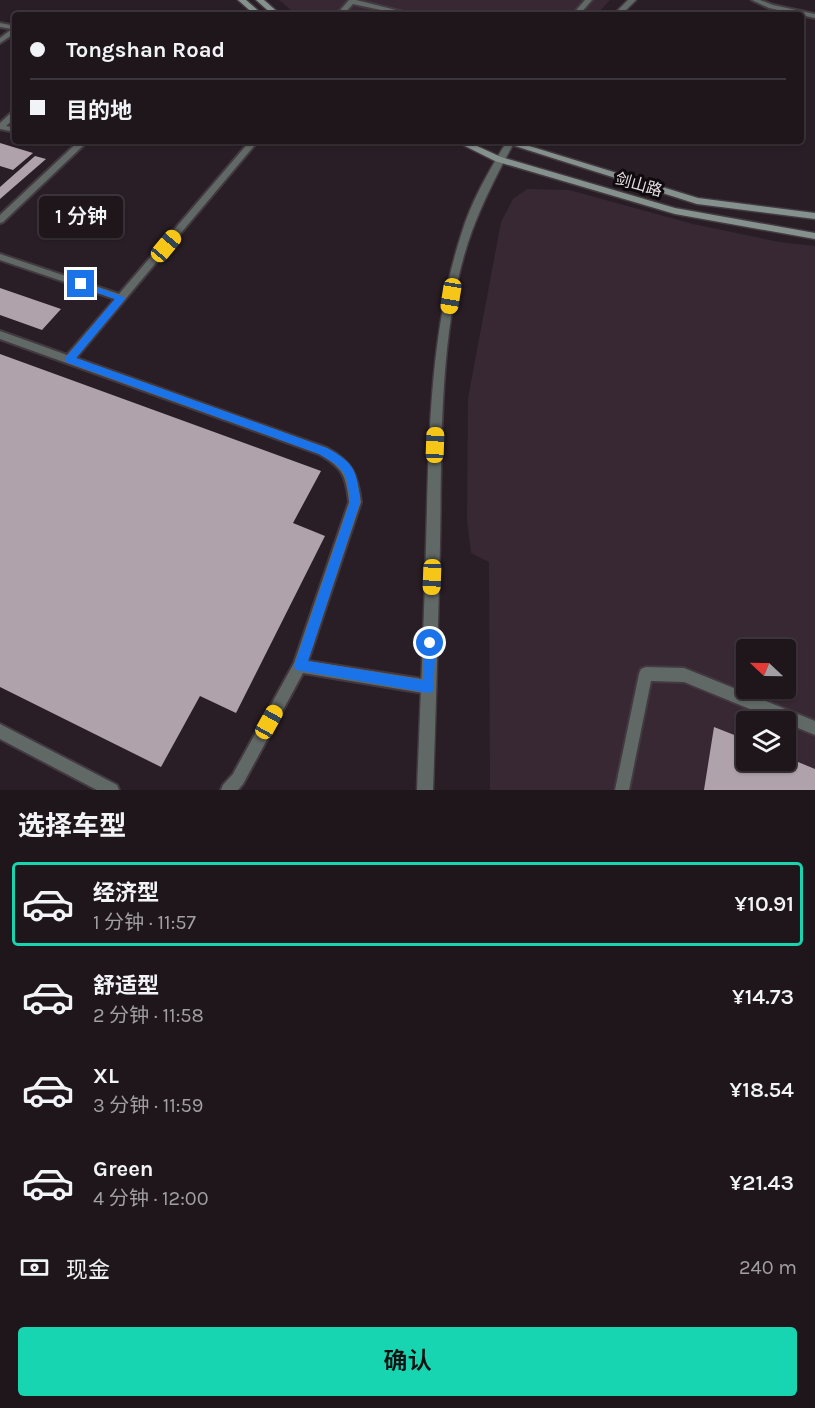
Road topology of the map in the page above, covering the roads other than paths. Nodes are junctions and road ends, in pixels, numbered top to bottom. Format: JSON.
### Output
{"nodes":[{"id":1,"x":242,"y":0,"type":"edge"},
{"id":2,"x":260,"y":0,"type":"edge"},
{"id":3,"x":589,"y":0,"type":"edge"},
{"id":4,"x":632,"y":0,"type":"edge"},
{"id":5,"x":755,"y":0,"type":"edge"},
{"id":6,"x":352,"y":1,"type":"edge"},
{"id":7,"x":256,"y":12,"type":"edge"},
{"id":8,"x":274,"y":12,"type":"edge"},
{"id":9,"x":342,"y":12,"type":"edge"},
{"id":10,"x":400,"y":12,"type":"edge"},
{"id":11,"x":578,"y":12,"type":"edge"},
{"id":12,"x":620,"y":12,"type":"edge"},
{"id":13,"x":800,"y":12,"type":"edge"},
{"id":14,"x":12,"y":31,"type":"edge"},
{"id":15,"x":0,"y":41,"type":"edge"},
{"id":16,"x":12,"y":117,"type":"edge"},
{"id":17,"x":0,"y":127,"type":"edge"},
{"id":18,"x":81,"y":144,"type":"edge"},
{"id":19,"x":251,"y":144,"type":"edge"},
{"id":20,"x":466,"y":144,"type":"edge"},
{"id":21,"x":507,"y":144,"type":"edge"},
{"id":22,"x":514,"y":144,"type":"edge"},
{"id":23,"x":498,"y":159,"type":"junction"},
{"id":24,"x":815,"y":216,"type":"edge"},
{"id":25,"x":0,"y":220,"type":"edge"},
{"id":26,"x":815,"y":236,"type":"edge"},
{"id":27,"x":0,"y":257,"type":"edge"},
{"id":28,"x":122,"y":298,"type":"junction"},
{"id":29,"x":0,"y":335,"type":"edge"},
{"id":30,"x":69,"y":360,"type":"junction"},
{"id":31,"x":300,"y":666,"type":"junction"},
{"id":32,"x":429,"y":687,"type":"junction"},
{"id":33,"x":815,"y":728,"type":"edge"},
{"id":34,"x":0,"y":731,"type":"edge"},
{"id":35,"x":112,"y":790,"type":"edge"},
{"id":36,"x":228,"y":790,"type":"edge"},
{"id":37,"x":425,"y":790,"type":"edge"},
{"id":38,"x":622,"y":790,"type":"edge"}],
"edges":[{"from":1,"to":7,"type":"main road"},
{"from":2,"to":8,"type":"main road"},
{"from":3,"to":11,"type":"lane"},
{"from":4,"to":12,"type":"street"},
{"from":5,"to":13,"type":"lane"},
{"from":6,"to":9,"type":"lane"},
{"from":6,"to":10,"type":"lane"},
{"from":14,"to":15,"type":"lane"},
{"from":16,"to":17,"type":"lane"},
{"from":18,"to":25,"type":"lane"},
{"from":19,"to":28,"type":"lane"},
{"from":20,"to":23,"type":"main road","name":"剑山路"},
{"from":21,"to":23,"type":"street"},
{"from":22,"to":24,"type":"main road","name":"剑山路"},
{"from":23,"to":26,"type":"main road","name":"剑山路"},
{"from":23,"to":32,"type":"street"},
{"from":27,"to":28,"type":"lane"},
{"from":28,"to":30,"type":"lane"},
{"from":29,"to":30,"type":"lane"},
{"from":30,"to":31,"type":"lane"},
{"from":31,"to":32,"type":"lane"},
{"from":31,"to":36,"type":"lane"},
{"from":32,"to":37,"type":"street"},
{"from":33,"to":38,"type":"lane"},
{"from":34,"to":35,"type":"lane"}]}
